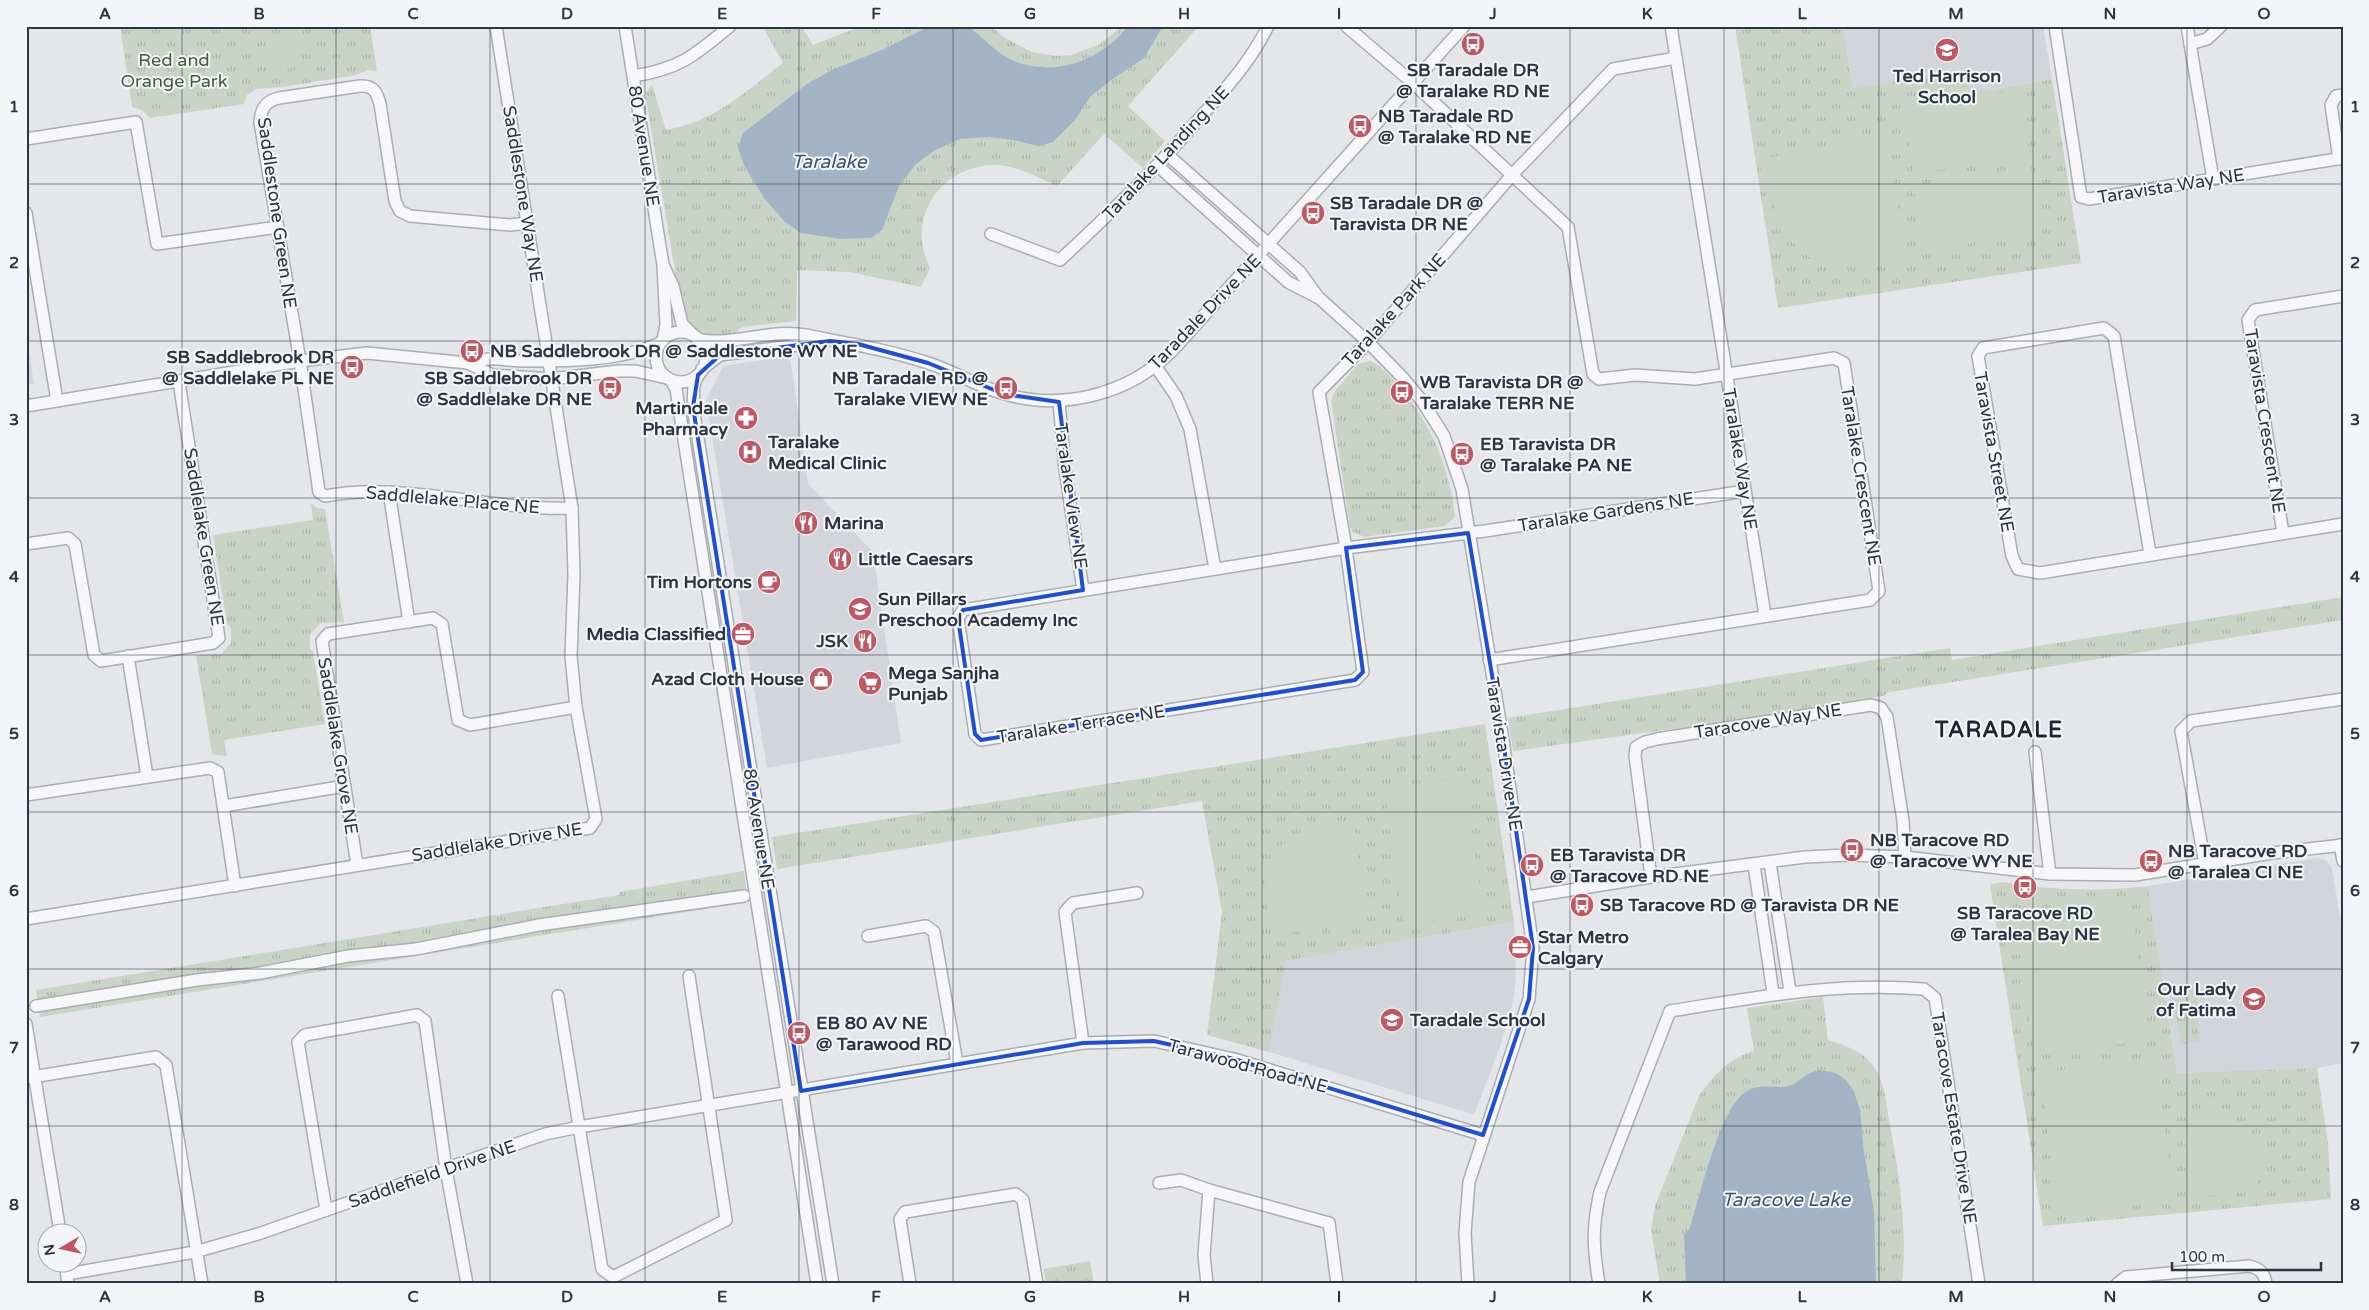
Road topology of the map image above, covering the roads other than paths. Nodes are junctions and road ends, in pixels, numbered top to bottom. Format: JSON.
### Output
{"nodes":[{"id":1,"x":496,"y":26,"type":"edge"},
{"id":2,"x":625,"y":26,"type":"edge"},
{"id":3,"x":730,"y":26,"type":"edge"},
{"id":4,"x":1268,"y":26,"type":"edge"},
{"id":5,"x":1346,"y":26,"type":"edge"},
{"id":6,"x":1464,"y":26,"type":"edge"},
{"id":7,"x":1671,"y":26,"type":"edge"},
{"id":8,"x":2055,"y":26,"type":"edge"},
{"id":9,"x":2187,"y":26,"type":"edge"},
{"id":10,"x":2221,"y":26,"type":"edge"},
{"id":11,"x":2190,"y":44,"type":"junction"},
{"id":12,"x":1676,"y":58,"type":"junction"},
{"id":13,"x":633,"y":76,"type":"junction"},
{"id":14,"x":1413,"y":83,"type":"junction"},
{"id":15,"x":2343,"y":95,"type":"edge"},
{"id":16,"x":26,"y":139,"type":"edge"},
{"id":17,"x":1168,"y":155,"type":"junction"},
{"id":18,"x":2341,"y":158,"type":"edge"},
{"id":19,"x":1158,"y":166,"type":"junction"},
{"id":20,"x":1512,"y":175,"type":"junction"},
{"id":21,"x":2213,"y":179,"type":"junction"},
{"id":22,"x":26,"y":213,"type":"edge"},
{"id":23,"x":528,"y":223,"type":"junction"},
{"id":24,"x":278,"y":228,"type":"junction"},
{"id":25,"x":991,"y":234,"type":"dead end"},
{"id":26,"x":1270,"y":244,"type":"junction"},
{"id":27,"x":1259,"y":256,"type":"junction"},
{"id":28,"x":663,"y":265,"type":"junction"},
{"id":29,"x":2343,"y":296,"type":"edge"},
{"id":30,"x":1318,"y":297,"type":"junction"},
{"id":31,"x":695,"y":337,"type":"junction"},
{"id":32,"x":661,"y":341,"type":"junction"},
{"id":33,"x":830,"y":341,"type":"junction"},
{"id":34,"x":1368,"y":342,"type":"junction"},
{"id":35,"x":300,"y":361,"type":"junction"},
{"id":36,"x":549,"y":361,"type":"junction"},
{"id":37,"x":468,"y":363,"type":"junction"},
{"id":38,"x":1156,"y":367,"type":"junction"},
{"id":39,"x":700,"y":372,"type":"junction"},
{"id":40,"x":1726,"y":374,"type":"junction"},
{"id":41,"x":551,"y":379,"type":"junction"},
{"id":42,"x":669,"y":379,"type":"junction"},
{"id":43,"x":179,"y":382,"type":"junction"},
{"id":44,"x":57,"y":401,"type":"junction"},
{"id":45,"x":1059,"y":402,"type":"junction"},
{"id":46,"x":26,"y":406,"type":"edge"},
{"id":47,"x":1745,"y":491,"type":"junction"},
{"id":48,"x":389,"y":492,"type":"junction"},
{"id":49,"x":572,"y":508,"type":"junction"},
{"id":50,"x":2343,"y":524,"type":"edge"},
{"id":51,"x":1468,"y":533,"type":"junction"},
{"id":52,"x":2283,"y":533,"type":"junction"},
{"id":53,"x":26,"y":544,"type":"edge"},
{"id":54,"x":1346,"y":548,"type":"junction"},
{"id":55,"x":2150,"y":554,"type":"junction"},
{"id":56,"x":1215,"y":569,"type":"junction"},
{"id":57,"x":1083,"y":590,"type":"junction"},
{"id":58,"x":1766,"y":615,"type":"junction"},
{"id":59,"x":409,"y":622,"type":"junction"},
{"id":60,"x":128,"y":656,"type":"junction"},
{"id":61,"x":1489,"y":660,"type":"junction"},
{"id":62,"x":2343,"y":699,"type":"edge"},
{"id":63,"x":576,"y":707,"type":"junction"},
{"id":64,"x":2035,"y":752,"type":"dead end"},
{"id":65,"x":148,"y":776,"type":"junction"},
{"id":66,"x":345,"y":786,"type":"junction"},
{"id":67,"x":26,"y":795,"type":"edge"},
{"id":68,"x":224,"y":806,"type":"junction"},
{"id":69,"x":2342,"y":845,"type":"edge"},
{"id":70,"x":1905,"y":857,"type":"junction"},
{"id":71,"x":2343,"y":861,"type":"edge"},
{"id":72,"x":1770,"y":862,"type":"junction"},
{"id":73,"x":2205,"y":864,"type":"junction"},
{"id":74,"x":357,"y":865,"type":"junction"},
{"id":75,"x":1754,"y":865,"type":"junction"},
{"id":76,"x":2050,"y":874,"type":"junction"},
{"id":77,"x":1651,"y":877,"type":"junction"},
{"id":78,"x":235,"y":886,"type":"junction"},
{"id":79,"x":1137,"y":893,"type":"dead end"},
{"id":80,"x":744,"y":896,"type":"dead end"},
{"id":81,"x":1527,"y":897,"type":"junction"},
{"id":82,"x":26,"y":918,"type":"edge"},
{"id":83,"x":868,"y":936,"type":"dead end"},
{"id":84,"x":689,"y":976,"type":"dead end"},
{"id":85,"x":1790,"y":991,"type":"junction"},
{"id":86,"x":1773,"y":993,"type":"junction"},
{"id":87,"x":558,"y":996,"type":"dead end"},
{"id":88,"x":36,"y":1006,"type":"dead end"},
{"id":89,"x":26,"y":1024,"type":"edge"},
{"id":90,"x":1083,"y":1043,"type":"junction"},
{"id":91,"x":957,"y":1063,"type":"junction"},
{"id":92,"x":30,"y":1078,"type":"edge"},
{"id":93,"x":801,"y":1090,"type":"junction"},
{"id":94,"x":786,"y":1093,"type":"junction"},
{"id":95,"x":707,"y":1106,"type":"junction"},
{"id":96,"x":579,"y":1127,"type":"junction"},
{"id":97,"x":1483,"y":1135,"type":"junction"},
{"id":98,"x":446,"y":1169,"type":"junction"},
{"id":99,"x":1159,"y":1183,"type":"dead end"},
{"id":100,"x":1209,"y":1190,"type":"junction"},
{"id":101,"x":326,"y":1210,"type":"junction"},
{"id":102,"x":58,"y":1222,"type":"edge"},
{"id":103,"x":195,"y":1252,"type":"junction"},
{"id":104,"x":67,"y":1279,"type":"edge"},
{"id":105,"x":202,"y":1284,"type":"edge"},
{"id":106,"x":467,"y":1284,"type":"edge"},
{"id":107,"x":817,"y":1284,"type":"edge"},
{"id":108,"x":833,"y":1284,"type":"edge"},
{"id":109,"x":910,"y":1284,"type":"edge"},
{"id":110,"x":1037,"y":1284,"type":"edge"},
{"id":111,"x":1207,"y":1284,"type":"edge"},
{"id":112,"x":1337,"y":1284,"type":"edge"},
{"id":113,"x":1468,"y":1284,"type":"edge"},
{"id":114,"x":1599,"y":1284,"type":"edge"},
{"id":115,"x":1979,"y":1284,"type":"edge"},
{"id":116,"x":2117,"y":1284,"type":"edge"},
{"id":117,"x":2266,"y":1284,"type":"edge"}],
"edges":[{"from":1,"to":23,"type":"street","name":"Saddlestone Way NE"},
{"from":2,"to":13,"type":"street","name":"80 Avenue NE"},
{"from":3,"to":13,"type":"street"},
{"from":4,"to":17,"type":"street","name":"Taralake Landing NE"},
{"from":5,"to":14,"type":"street"},
{"from":6,"to":14,"type":"street","name":"Taradale Drive NE"},
{"from":7,"to":12,"type":"street","name":"Taralake Way NE"},
{"from":8,"to":21,"type":"street","name":"Taravista Way NE"},
{"from":9,"to":11,"type":"street"},
{"from":10,"to":11,"type":"street"},
{"from":11,"to":21,"type":"street"},
{"from":12,"to":20,"type":"street","name":"Taralake Park NE"},
{"from":12,"to":40,"type":"street","name":"Taralake Way NE"},
{"from":13,"to":28,"type":"street","name":"80 Avenue NE"},
{"from":14,"to":20,"type":"street"},
{"from":14,"to":26,"type":"street","name":"Taradale Drive NE"},
{"from":15,"to":18,"type":"street"},
{"from":16,"to":24,"type":"street"},
{"from":17,"to":19,"type":"street","name":"Taralake Landing NE"},
{"from":17,"to":26,"type":"street","name":"Taravista Drive NE"},
{"from":18,"to":21,"type":"street","name":"Taravista Way NE"},
{"from":19,"to":25,"type":"street","name":"Taralake Landing NE"},
{"from":19,"to":27,"type":"street","name":"Taravista Drive NE"},
{"from":20,"to":34,"type":"street","name":"Taralake Park NE"},
{"from":20,"to":40,"type":"street"},
{"from":22,"to":44,"type":"street"},
{"from":23,"to":24,"type":"street","name":"Saddlestone Green NE"},
{"from":23,"to":36,"type":"street","name":"Saddlestone Way NE"},
{"from":24,"to":35,"type":"street","name":"Saddlestone Green NE"},
{"from":26,"to":27,"type":"street","name":"Taradale Drive NE"},
{"from":26,"to":30,"type":"street","name":"Taravista Drive NE"},
{"from":27,"to":30,"type":"street","name":"Taravista Drive NE"},
{"from":27,"to":38,"type":"street","name":"Taradale Drive NE"},
{"from":28,"to":31,"type":"street","name":"80 Avenue NE"},
{"from":28,"to":32,"type":"street","name":"80 Avenue NE"},
{"from":29,"to":52,"type":"street","name":"Taravista Crescent NE"},
{"from":30,"to":34,"type":"street","name":"Taravista Drive NE"},
{"from":31,"to":32,"type":"street"},
{"from":31,"to":33,"type":"street","name":"Taradale Drive NE"},
{"from":31,"to":39,"type":"street"},
{"from":32,"to":36,"type":"street"},
{"from":32,"to":42,"type":"street"},
{"from":33,"to":39,"type":"street","name":"Taradale Drive NE"},
{"from":33,"to":45,"type":"street","name":"Taradale Drive NE"},
{"from":34,"to":51,"type":"street","name":"Taravista Drive NE"},
{"from":34,"to":54,"type":"street","name":"Taralake Park NE"},
{"from":35,"to":37,"type":"street"},
{"from":35,"to":43,"type":"street"},
{"from":35,"to":48,"type":"street","name":"Saddlelake Place NE"},
{"from":36,"to":37,"type":"street"},
{"from":36,"to":41,"type":"street","name":"Saddlelake Drive NE"},
{"from":37,"to":41,"type":"street"},
{"from":38,"to":45,"type":"street","name":"Taradale Drive NE"},
{"from":38,"to":56,"type":"street"},
{"from":39,"to":42,"type":"street"},
{"from":39,"to":93,"type":"street","name":"80 Avenue NE"},
{"from":40,"to":47,"type":"street","name":"Taralake Way NE"},
{"from":40,"to":58,"type":"street","name":"Taralake Crescent NE"},
{"from":41,"to":42,"type":"street"},
{"from":41,"to":49,"type":"street","name":"Saddlelake Drive NE"},
{"from":42,"to":94,"type":"street","name":"80 Avenue NE"},
{"from":43,"to":44,"type":"street"},
{"from":43,"to":60,"type":"street","name":"Saddlelake Green NE"},
{"from":44,"to":46,"type":"street"},
{"from":45,"to":57,"type":"street","name":"Taralake View NE"},
{"from":47,"to":51,"type":"street","name":"Taralake Gardens NE"},
{"from":47,"to":58,"type":"street","name":"Taralake Way NE"},
{"from":48,"to":49,"type":"street","name":"Saddlelake Place NE"},
{"from":48,"to":59,"type":"street"},
{"from":49,"to":63,"type":"street","name":"Saddlelake Drive NE"},
{"from":50,"to":52,"type":"street","name":"Taravista Street NE"},
{"from":51,"to":54,"type":"street","name":"Taralake Terrace NE"},
{"from":51,"to":61,"type":"street","name":"Taravista Drive NE"},
{"from":52,"to":55,"type":"street","name":"Taravista Street NE"},
{"from":53,"to":60,"type":"street","name":"Saddlelake Green NE"},
{"from":54,"to":56,"type":"street","name":"Taralake Terrace NE"},
{"from":54,"to":57,"type":"street","name":"Taralake Terrace NE"},
{"from":55,"to":55,"type":"street","name":"Taravista Street NE"},
{"from":56,"to":57,"type":"street","name":"Taralake Terrace NE"},
{"from":58,"to":61,"type":"street"},
{"from":59,"to":63,"type":"street","name":"Saddlelake Grove NE"},
{"from":59,"to":66,"type":"street","name":"Saddlelake Grove NE"},
{"from":60,"to":65,"type":"street"},
{"from":61,"to":81,"type":"street","name":"Taravista Drive NE"},
{"from":62,"to":73,"type":"street"},
{"from":63,"to":74,"type":"street","name":"Saddlelake Drive NE"},
{"from":64,"to":76,"type":"street"},
{"from":65,"to":67,"type":"street"},
{"from":65,"to":68,"type":"street"},
{"from":66,"to":68,"type":"street"},
{"from":66,"to":74,"type":"street","name":"Saddlelake Grove NE"},
{"from":68,"to":78,"type":"street"},
{"from":69,"to":71,"type":"street"},
{"from":69,"to":73,"type":"street"},
{"from":70,"to":72,"type":"street"},
{"from":70,"to":76,"type":"street"},
{"from":70,"to":77,"type":"street","name":"Taracove Way NE"},
{"from":72,"to":75,"type":"street"},
{"from":72,"to":85,"type":"street"},
{"from":73,"to":76,"type":"street"},
{"from":74,"to":78,"type":"street","name":"Saddlelake Drive NE"},
{"from":75,"to":77,"type":"street"},
{"from":75,"to":86,"type":"street"},
{"from":77,"to":81,"type":"street"},
{"from":78,"to":82,"type":"street","name":"Saddlelake Drive NE"},
{"from":79,"to":90,"type":"street"},
{"from":80,"to":88,"type":"street"},
{"from":81,"to":97,"type":"street","name":"Taravista Drive NE"},
{"from":83,"to":91,"type":"street"},
{"from":84,"to":95,"type":"street"},
{"from":85,"to":86,"type":"street","name":"Taracove Estate Drive NE"},
{"from":85,"to":115,"type":"street","name":"Taracove Estate Drive NE"},
{"from":86,"to":114,"type":"street","name":"Taracove Estate Drive NE"},
{"from":87,"to":96,"type":"street"},
{"from":89,"to":92,"type":"street"},
{"from":90,"to":91,"type":"street","name":"Tarawood Road NE"},
{"from":90,"to":97,"type":"street","name":"Tarawood Road NE"},
{"from":91,"to":93,"type":"street","name":"Tarawood Road NE"},
{"from":92,"to":102,"type":"street"},
{"from":92,"to":103,"type":"street"},
{"from":93,"to":94,"type":"street","name":"Saddlefield Drive NE"},
{"from":93,"to":108,"type":"street","name":"80 Avenue NE"},
{"from":94,"to":95,"type":"street","name":"Saddlefield Drive NE"},
{"from":94,"to":107,"type":"street","name":"80 Avenue NE"},
{"from":95,"to":96,"type":"street","name":"Saddlefield Drive NE"},
{"from":95,"to":96,"type":"street"},
{"from":96,"to":98,"type":"street","name":"Saddlefield Drive NE"},
{"from":97,"to":113,"type":"street","name":"Taravista Drive NE"},
{"from":98,"to":101,"type":"street","name":"Saddlefield Drive NE"},
{"from":98,"to":101,"type":"street"},
{"from":98,"to":106,"type":"street"},
{"from":99,"to":100,"type":"street"},
{"from":100,"to":111,"type":"street"},
{"from":100,"to":112,"type":"street"},
{"from":101,"to":103,"type":"street","name":"Saddlefield Drive NE"},
{"from":103,"to":104,"type":"street","name":"Saddlefield Drive NE"},
{"from":103,"to":105,"type":"street"},
{"from":109,"to":110,"type":"street"},
{"from":116,"to":117,"type":"street"}]}
